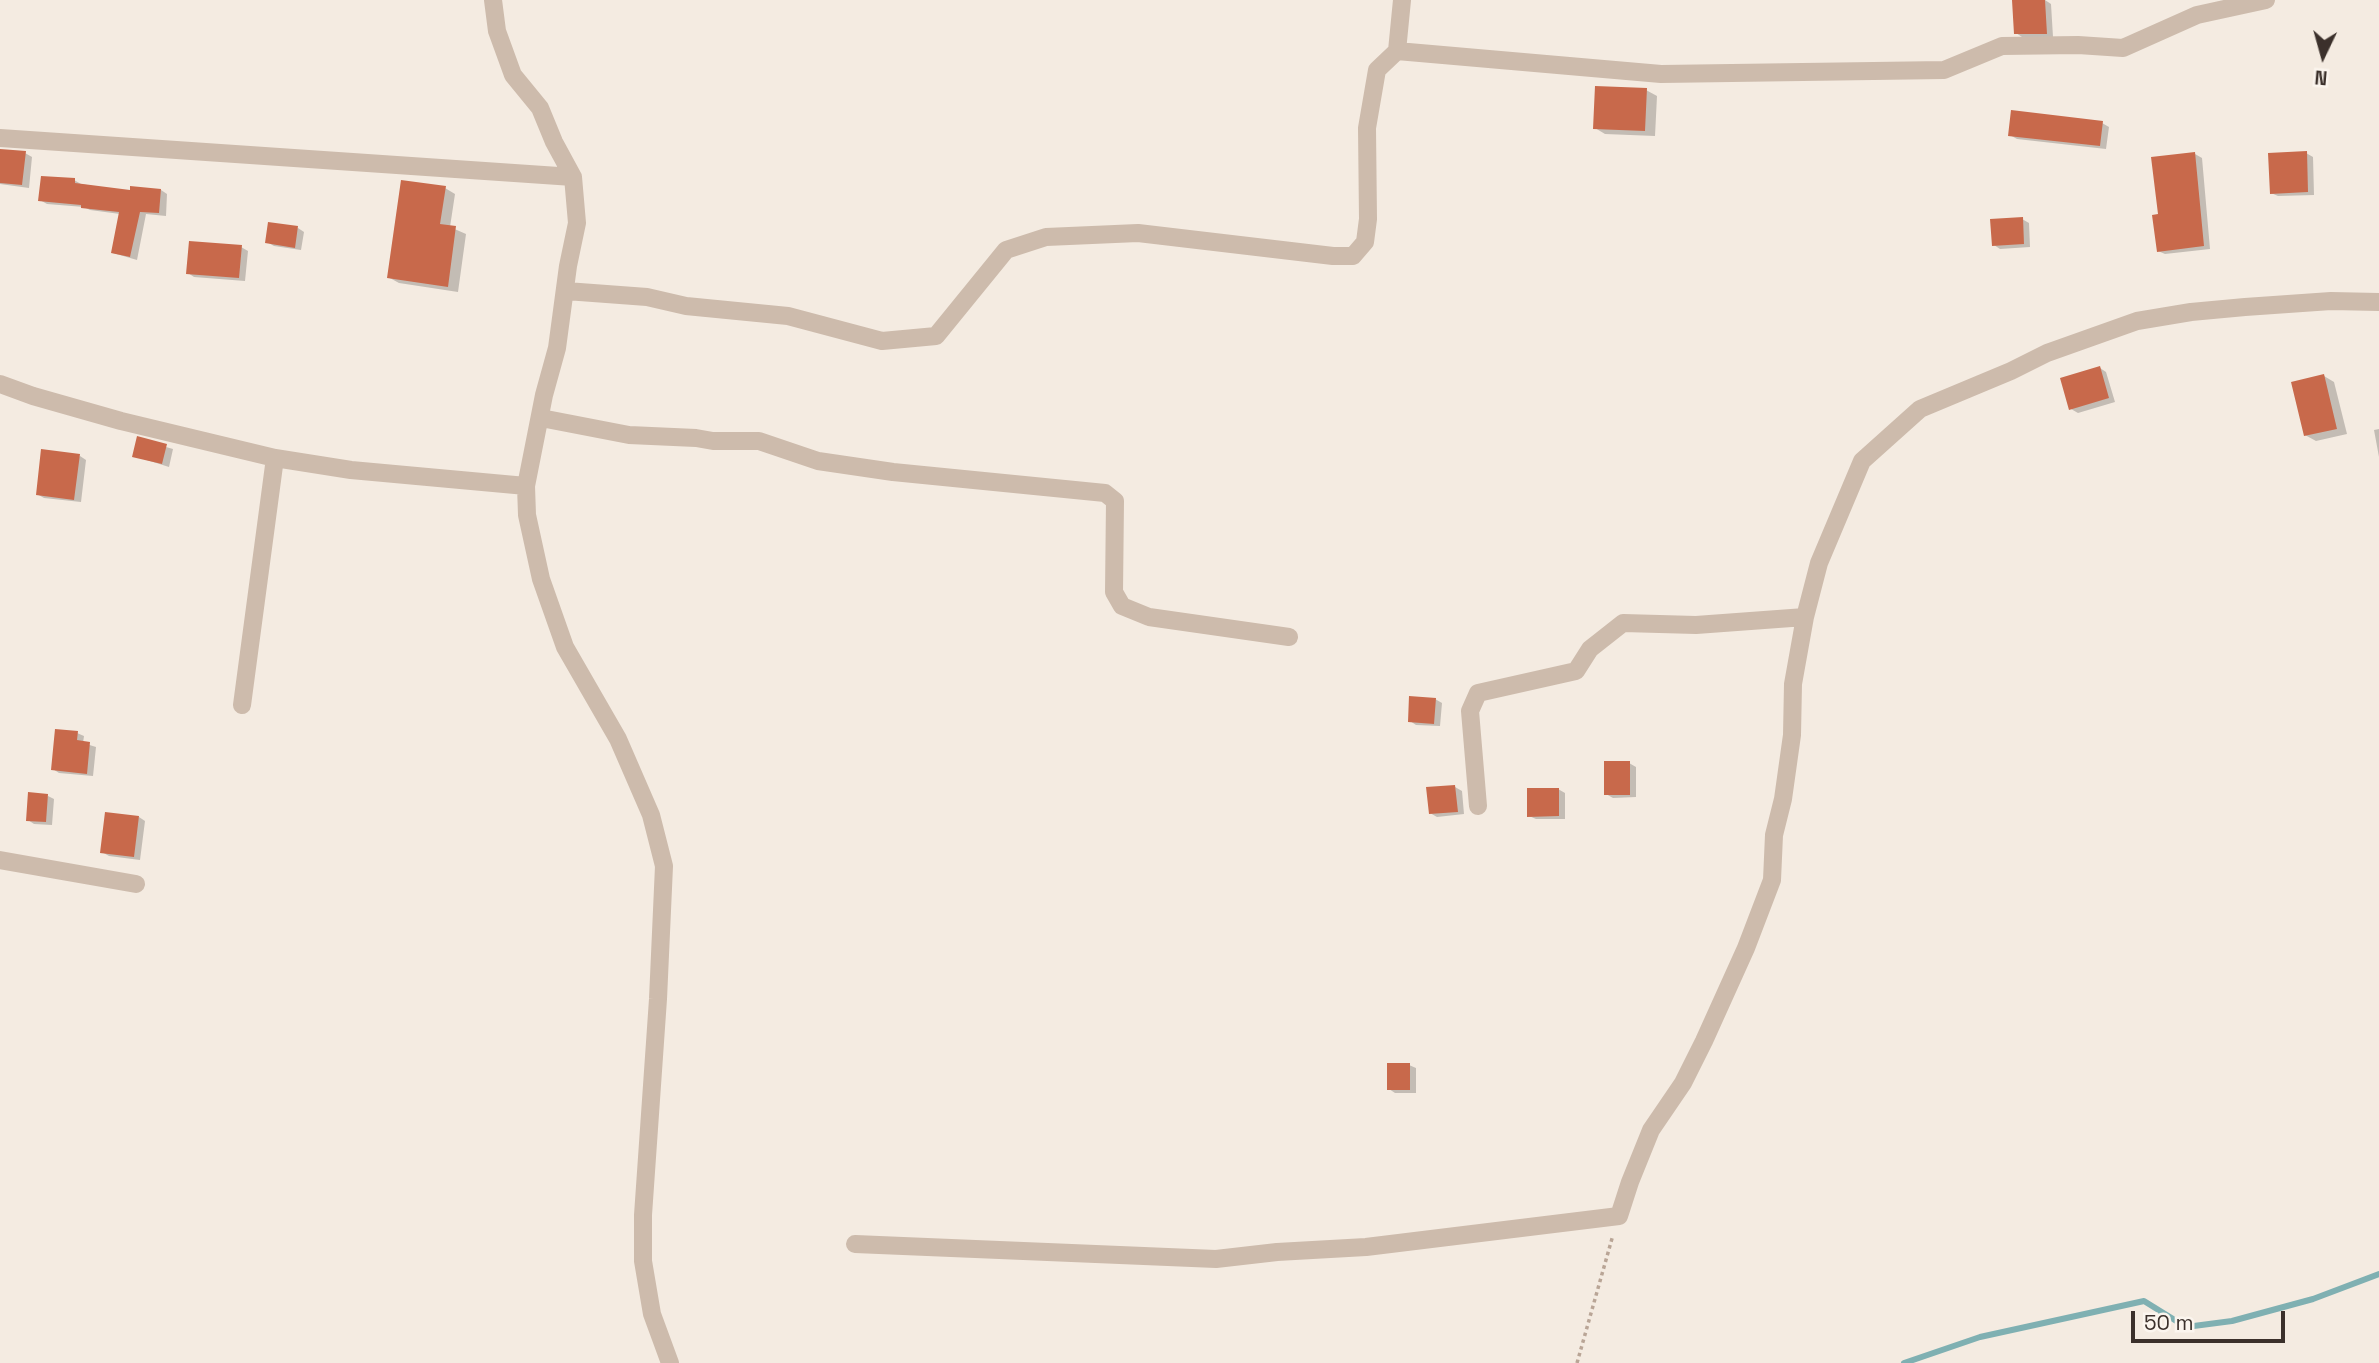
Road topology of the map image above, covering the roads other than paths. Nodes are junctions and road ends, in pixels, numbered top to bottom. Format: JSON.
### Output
{"nodes":[{"id":1,"x":493,"y":0,"type":"edge"},
{"id":2,"x":1402,"y":0,"type":"edge"},
{"id":3,"x":2266,"y":0,"type":"edge"},
{"id":4,"x":1397,"y":51,"type":"junction"},
{"id":5,"x":0,"y":138,"type":"edge"},
{"id":6,"x":573,"y":177,"type":"junction"},
{"id":7,"x":566,"y":291,"type":"junction"},
{"id":8,"x":2379,"y":302,"type":"edge"},
{"id":9,"x":0,"y":384,"type":"edge"},
{"id":10,"x":541,"y":418,"type":"junction"},
{"id":11,"x":275,"y":458,"type":"junction"},
{"id":12,"x":526,"y":486,"type":"junction"},
{"id":13,"x":1805,"y":617,"type":"junction"},
{"id":14,"x":1289,"y":637,"type":"dead end"},
{"id":15,"x":242,"y":705,"type":"dead end"},
{"id":16,"x":1478,"y":806,"type":"dead end"},
{"id":17,"x":0,"y":860,"type":"edge"},
{"id":18,"x":136,"y":884,"type":"dead end"},
{"id":19,"x":855,"y":1244,"type":"dead end"},
{"id":20,"x":670,"y":1363,"type":"edge"}],
"edges":[{"from":1,"to":6,"type":"street"},
{"from":2,"to":4,"type":"street"},
{"from":3,"to":4,"type":"street"},
{"from":4,"to":7,"type":"street"},
{"from":5,"to":6,"type":"street"},
{"from":6,"to":7,"type":"street"},
{"from":7,"to":10,"type":"street"},
{"from":8,"to":13,"type":"street"},
{"from":9,"to":11,"type":"street"},
{"from":10,"to":12,"type":"street"},
{"from":10,"to":14,"type":"street"},
{"from":11,"to":12,"type":"street"},
{"from":11,"to":15,"type":"street"},
{"from":12,"to":20,"type":"street"},
{"from":13,"to":16,"type":"street"},
{"from":13,"to":19,"type":"street"},
{"from":17,"to":18,"type":"street"}]}
